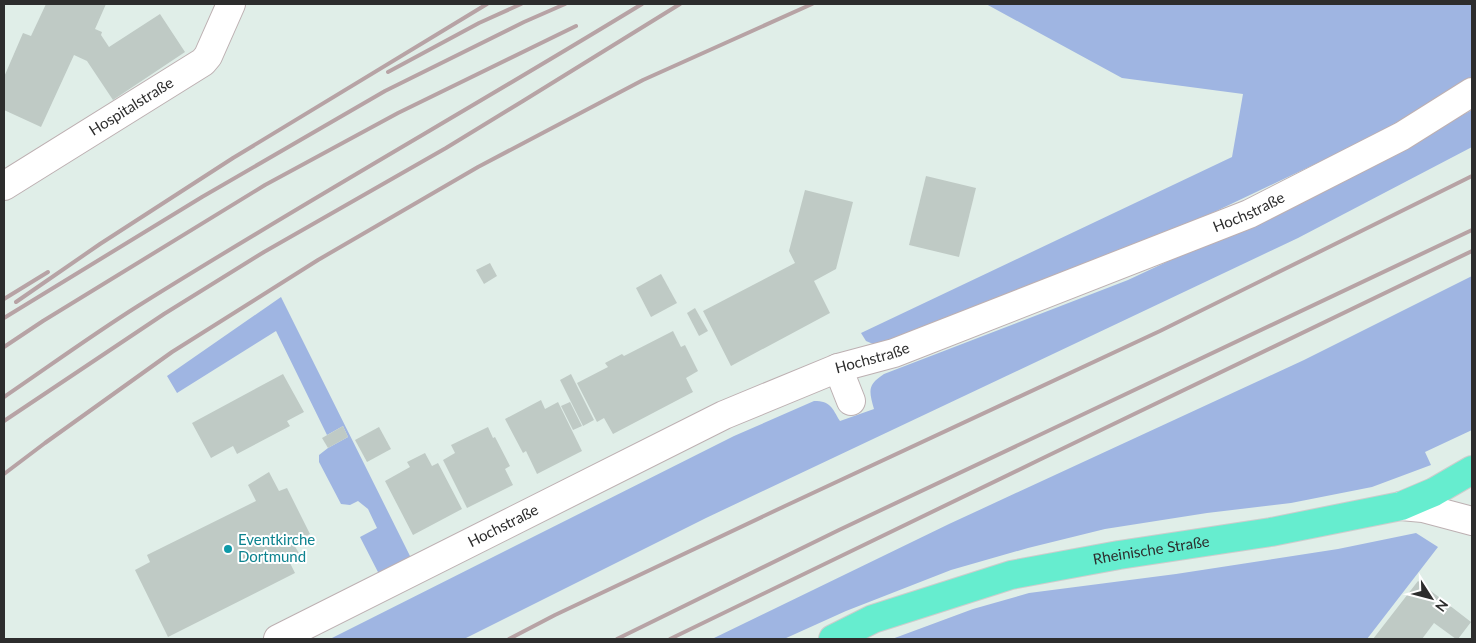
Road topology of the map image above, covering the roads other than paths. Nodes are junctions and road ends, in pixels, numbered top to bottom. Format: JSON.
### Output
{"nodes":[{"id":1,"x":231,"y":4,"type":"edge"},
{"id":2,"x":1472,"y":92,"type":"edge"},
{"id":3,"x":4,"y":186,"type":"edge"},
{"id":4,"x":838,"y":368,"type":"junction"},
{"id":5,"x":852,"y":401,"type":"dead end"},
{"id":6,"x":1472,"y":470,"type":"edge"},
{"id":7,"x":1401,"y":506,"type":"junction"},
{"id":8,"x":1472,"y":521,"type":"edge"},
{"id":9,"x":278,"y":639,"type":"edge"},
{"id":10,"x":833,"y":639,"type":"edge"}],
"edges":[{"from":1,"to":3,"type":"street","name":"Hospitalstraße"},
{"from":2,"to":4,"type":"street","name":"Hochstraße"},
{"from":4,"to":5,"type":"street"},
{"from":4,"to":9,"type":"street","name":"Hochstraße"},
{"from":6,"to":7,"type":"main road","name":"Rheinische Straße"},
{"from":7,"to":8,"type":"street"},
{"from":7,"to":10,"type":"main road","name":"Rheinische Straße"}]}
